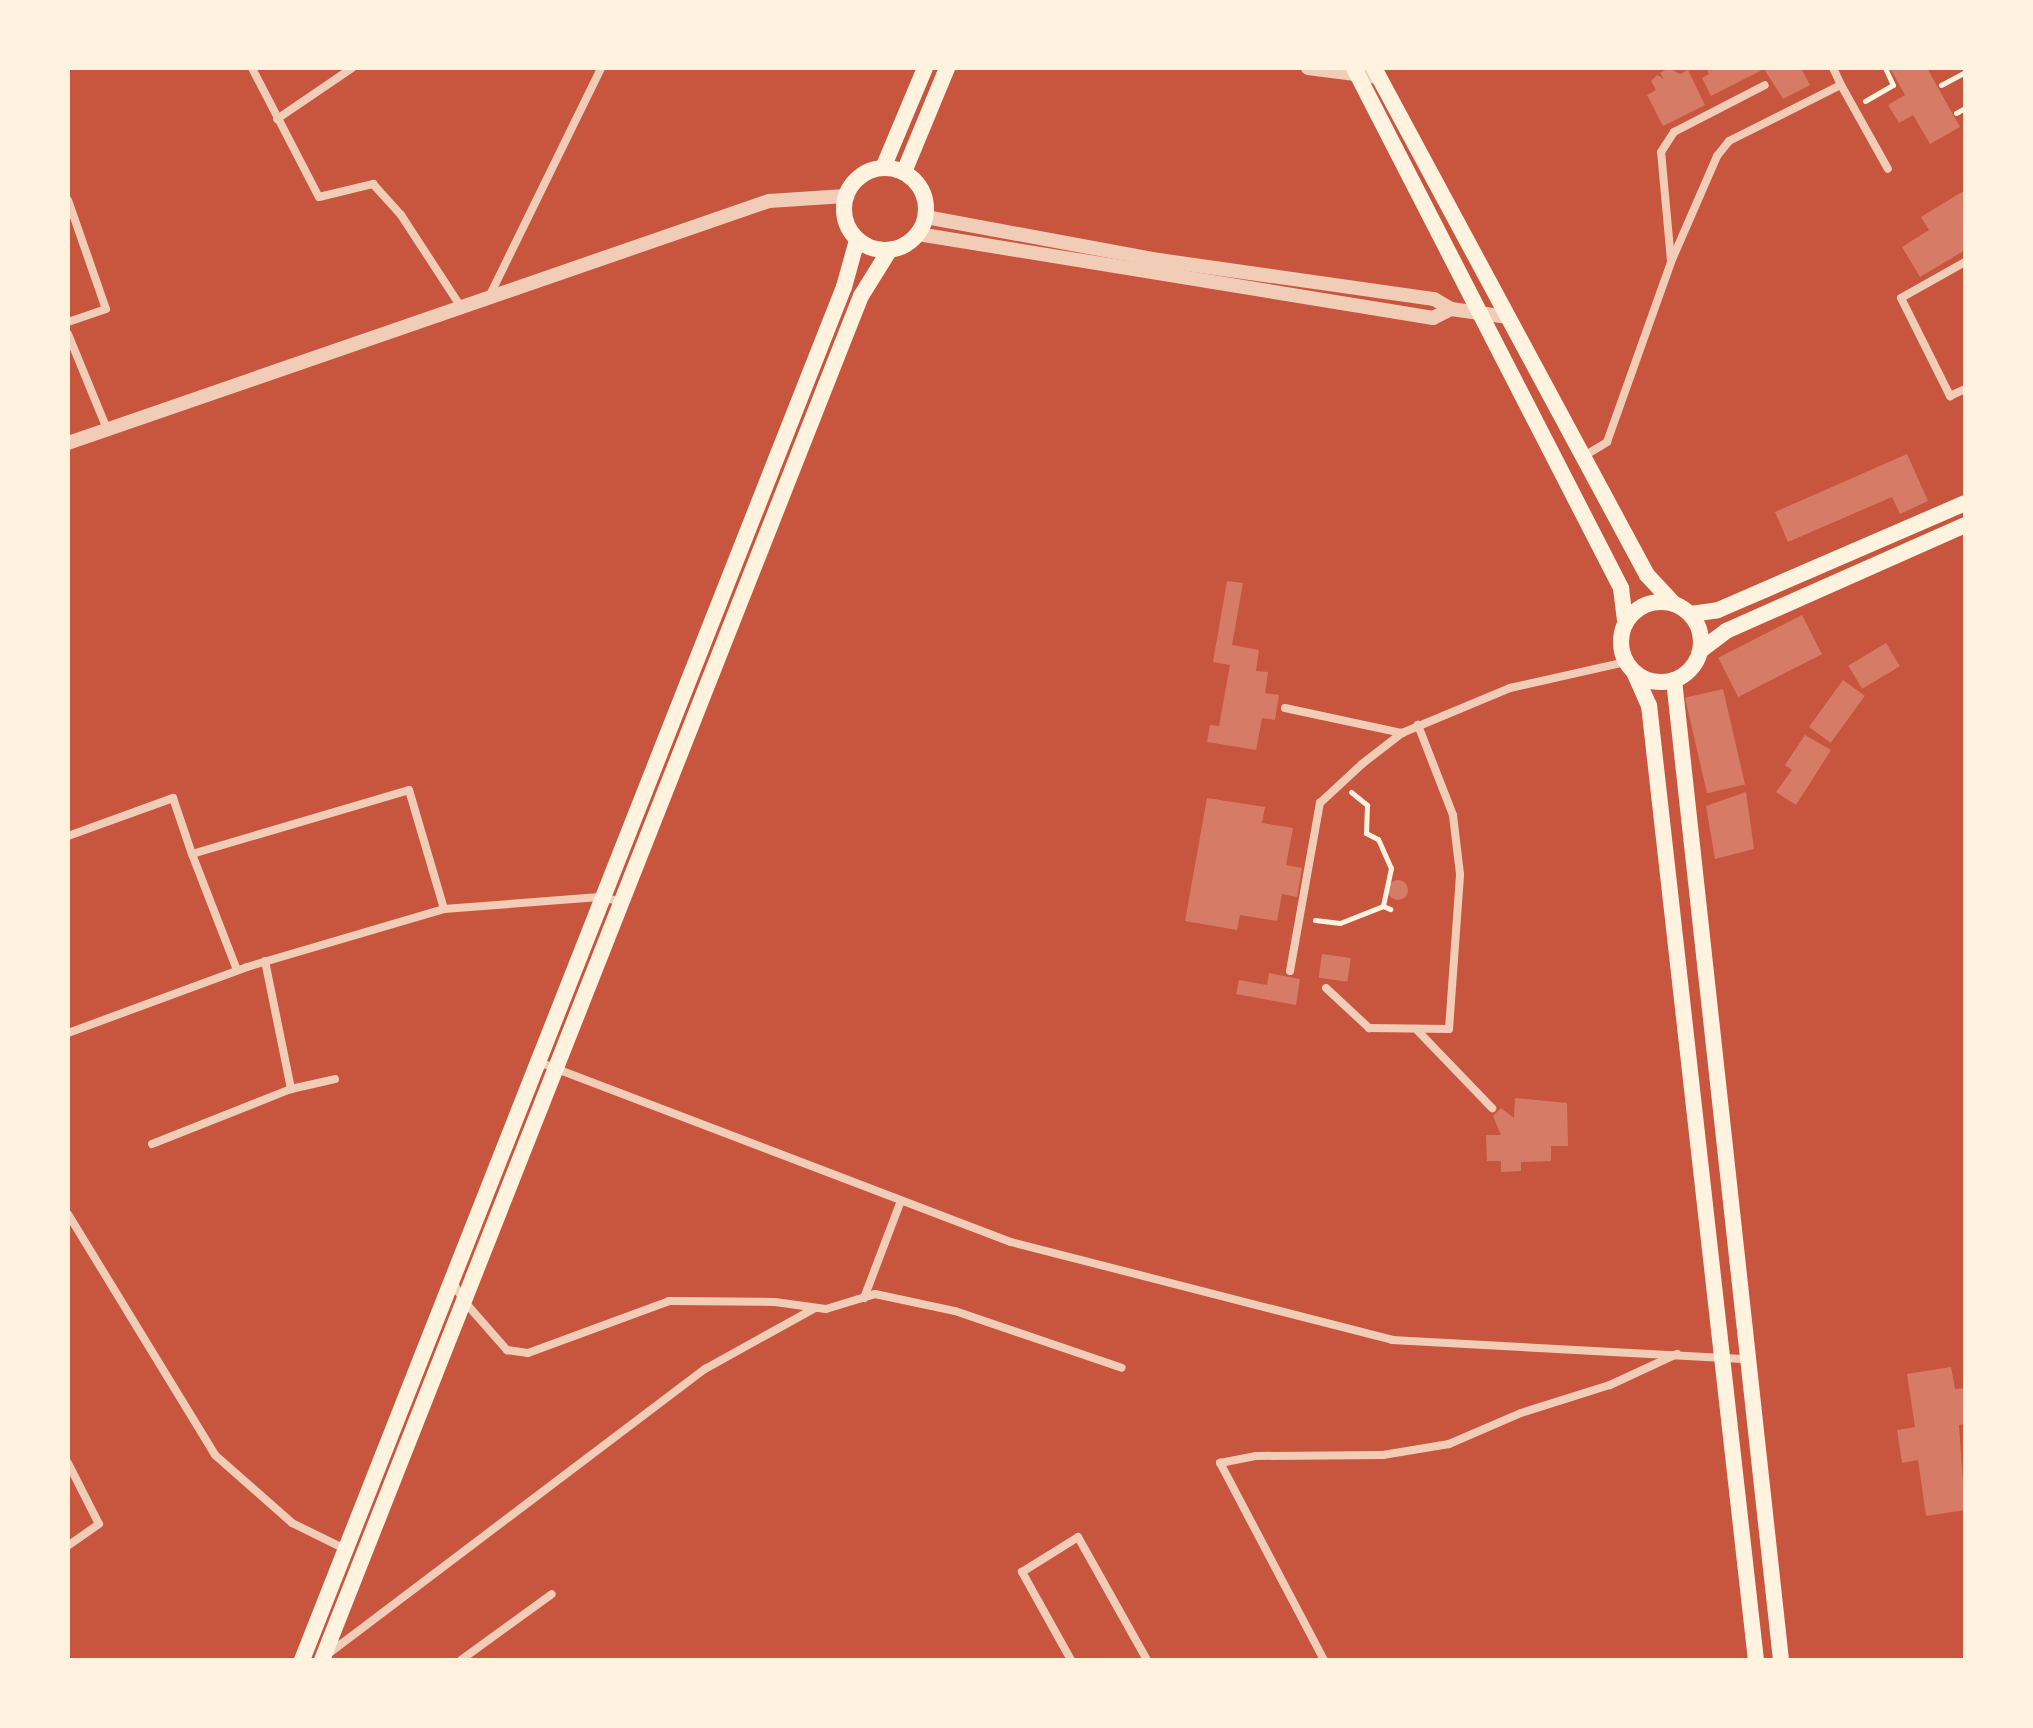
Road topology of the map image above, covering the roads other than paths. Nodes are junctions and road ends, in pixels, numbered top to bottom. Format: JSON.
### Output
{"nodes":[{"id":1,"x":252,"y":68,"type":"edge"},
{"id":2,"x":352,"y":68,"type":"edge"},
{"id":3,"x":601,"y":68,"type":"edge"},
{"id":4,"x":925,"y":68,"type":"edge"},
{"id":5,"x":947,"y":68,"type":"edge"},
{"id":6,"x":1308,"y":68,"type":"edge"},
{"id":7,"x":1833,"y":68,"type":"edge"},
{"id":8,"x":1356,"y":72,"type":"edge"},
{"id":9,"x":1376,"y":72,"type":"edge"},
{"id":10,"x":1765,"y":85,"type":"dead end"},
{"id":11,"x":1841,"y":85,"type":"junction"},
{"id":12,"x":277,"y":119,"type":"junction"},
{"id":13,"x":883,"y":168,"type":"junction"},
{"id":14,"x":1888,"y":169,"type":"dead end"},
{"id":15,"x":904,"y":172,"type":"junction"},
{"id":16,"x":845,"y":196,"type":"junction"},
{"id":17,"x":68,"y":200,"type":"edge"},
{"id":18,"x":926,"y":217,"type":"junction"},
{"id":19,"x":918,"y":234,"type":"junction"},
{"id":20,"x":857,"y":240,"type":"junction"},
{"id":21,"x":889,"y":251,"type":"junction"},
{"id":22,"x":1671,"y":262,"type":"junction"},
{"id":23,"x":1965,"y":262,"type":"edge"},
{"id":24,"x":488,"y":298,"type":"junction"},
{"id":25,"x":461,"y":307,"type":"junction"},
{"id":26,"x":1451,"y":309,"type":"junction"},
{"id":27,"x":1480,"y":313,"type":"junction"},
{"id":28,"x":1508,"y":317,"type":"junction"},
{"id":29,"x":68,"y":322,"type":"edge"},
{"id":30,"x":68,"y":334,"type":"edge"},
{"id":31,"x":1965,"y":389,"type":"edge"},
{"id":32,"x":107,"y":429,"type":"junction"},
{"id":33,"x":68,"y":443,"type":"edge"},
{"id":34,"x":1584,"y":456,"type":"junction"},
{"id":35,"x":1965,"y":503,"type":"edge"},
{"id":36,"x":1965,"y":525,"type":"edge"},
{"id":37,"x":1672,"y":602,"type":"junction"},
{"id":38,"x":1691,"y":614,"type":"junction"},
{"id":39,"x":1625,"y":623,"type":"junction"},
{"id":40,"x":1701,"y":650,"type":"junction"},
{"id":41,"x":1630,"y":667,"type":"junction"},
{"id":42,"x":1674,"y":680,"type":"junction"},
{"id":43,"x":1285,"y":708,"type":"dead end"},
{"id":44,"x":1418,"y":725,"type":"junction"},
{"id":45,"x":1402,"y":733,"type":"junction"},
{"id":46,"x":68,"y":836,"type":"edge"},
{"id":47,"x":192,"y":854,"type":"junction"},
{"id":48,"x":600,"y":897,"type":"junction"},
{"id":49,"x":619,"y":901,"type":"junction"},
{"id":50,"x":444,"y":909,"type":"junction"},
{"id":51,"x":265,"y":961,"type":"junction"},
{"id":52,"x":237,"y":970,"type":"junction"},
{"id":53,"x":1290,"y":971,"type":"dead end"},
{"id":54,"x":1326,"y":988,"type":"dead end"},
{"id":55,"x":1416,"y":1029,"type":"junction"},
{"id":56,"x":68,"y":1033,"type":"edge"},
{"id":57,"x":535,"y":1061,"type":"junction"},
{"id":58,"x":553,"y":1068,"type":"junction"},
{"id":59,"x":335,"y":1079,"type":"dead end"},
{"id":60,"x":291,"y":1089,"type":"junction"},
{"id":61,"x":1492,"y":1108,"type":"dead end"},
{"id":62,"x":152,"y":1144,"type":"dead end"},
{"id":63,"x":900,"y":1203,"type":"junction"},
{"id":64,"x":68,"y":1214,"type":"edge"},
{"id":65,"x":451,"y":1277,"type":"junction"},
{"id":66,"x":864,"y":1298,"type":"junction"},
{"id":67,"x":463,"y":1300,"type":"junction"},
{"id":68,"x":815,"y":1308,"type":"junction"},
{"id":69,"x":1679,"y":1353,"type":"junction"},
{"id":70,"x":1723,"y":1357,"type":"junction"},
{"id":71,"x":1747,"y":1359,"type":"junction"},
{"id":72,"x":1122,"y":1368,"type":"dead end"},
{"id":73,"x":68,"y":1463,"type":"edge"},
{"id":74,"x":68,"y":1546,"type":"edge"},
{"id":75,"x":345,"y":1550,"type":"junction"},
{"id":76,"x":364,"y":1554,"type":"junction"},
{"id":77,"x":552,"y":1594,"type":"dead end"},
{"id":78,"x":303,"y":1656,"type":"edge"},
{"id":79,"x":323,"y":1659,"type":"edge"},
{"id":80,"x":461,"y":1660,"type":"edge"},
{"id":81,"x":1071,"y":1660,"type":"edge"},
{"id":82,"x":1147,"y":1660,"type":"edge"},
{"id":83,"x":1324,"y":1660,"type":"edge"},
{"id":84,"x":1756,"y":1660,"type":"edge"},
{"id":85,"x":1781,"y":1660,"type":"edge"}],
"edges":[{"from":1,"to":12,"type":"street"},
{"from":2,"to":12,"type":"street"},
{"from":3,"to":24,"type":"street"},
{"from":4,"to":13,"type":"main road"},
{"from":5,"to":15,"type":"main road"},
{"from":6,"to":8,"type":"street"},
{"from":7,"to":11,"type":"street"},
{"from":8,"to":9,"type":"street"},
{"from":8,"to":27,"type":"main road"},
{"from":9,"to":28,"type":"main road"},
{"from":10,"to":22,"type":"street"},
{"from":11,"to":14,"type":"street"},
{"from":11,"to":22,"type":"street"},
{"from":12,"to":25,"type":"street"},
{"from":13,"to":15,"type":"main road"},
{"from":13,"to":16,"type":"main road"},
{"from":15,"to":18,"type":"main road"},
{"from":16,"to":20,"type":"main road"},
{"from":16,"to":24,"type":"street"},
{"from":17,"to":29,"type":"street"},
{"from":18,"to":19,"type":"main road"},
{"from":18,"to":26,"type":"street"},
{"from":19,"to":21,"type":"main road"},
{"from":19,"to":26,"type":"street"},
{"from":20,"to":21,"type":"main road"},
{"from":20,"to":48,"type":"main road"},
{"from":21,"to":49,"type":"main road"},
{"from":22,"to":34,"type":"street"},
{"from":23,"to":31,"type":"street"},
{"from":24,"to":25,"type":"street"},
{"from":25,"to":32,"type":"street"},
{"from":26,"to":27,"type":"street"},
{"from":27,"to":28,"type":"street"},
{"from":27,"to":39,"type":"main road"},
{"from":28,"to":34,"type":"main road"},
{"from":30,"to":32,"type":"street"},
{"from":32,"to":33,"type":"street"},
{"from":34,"to":37,"type":"main road"},
{"from":35,"to":38,"type":"main road"},
{"from":36,"to":40,"type":"main road"},
{"from":37,"to":38,"type":"main road"},
{"from":37,"to":39,"type":"main road"},
{"from":38,"to":40,"type":"main road"},
{"from":39,"to":41,"type":"main road"},
{"from":40,"to":42,"type":"main road"},
{"from":41,"to":42,"type":"main road"},
{"from":41,"to":44,"type":"street"},
{"from":41,"to":70,"type":"main road"},
{"from":42,"to":71,"type":"main road"},
{"from":43,"to":45,"type":"street"},
{"from":44,"to":45,"type":"street"},
{"from":44,"to":55,"type":"street"},
{"from":45,"to":53,"type":"street"},
{"from":46,"to":47,"type":"street"},
{"from":47,"to":50,"type":"street"},
{"from":47,"to":52,"type":"street"},
{"from":48,"to":49,"type":"street"},
{"from":48,"to":50,"type":"street"},
{"from":48,"to":57,"type":"main road"},
{"from":49,"to":58,"type":"main road"},
{"from":50,"to":51,"type":"street"},
{"from":51,"to":52,"type":"street"},
{"from":51,"to":60,"type":"street"},
{"from":52,"to":56,"type":"street"},
{"from":54,"to":55,"type":"street"},
{"from":55,"to":61,"type":"street"},
{"from":57,"to":58,"type":"street"},
{"from":57,"to":65,"type":"main road"},
{"from":58,"to":63,"type":"street"},
{"from":58,"to":67,"type":"main road"},
{"from":59,"to":60,"type":"street"},
{"from":60,"to":62,"type":"street"},
{"from":63,"to":66,"type":"street"},
{"from":63,"to":69,"type":"street"},
{"from":64,"to":75,"type":"street"},
{"from":65,"to":67,"type":"street"},
{"from":65,"to":75,"type":"main road"},
{"from":66,"to":68,"type":"street"},
{"from":66,"to":72,"type":"street"},
{"from":67,"to":68,"type":"street"},
{"from":67,"to":76,"type":"main road"},
{"from":68,"to":79,"type":"street"},
{"from":69,"to":70,"type":"street"},
{"from":69,"to":83,"type":"street"},
{"from":70,"to":71,"type":"street"},
{"from":70,"to":84,"type":"main road"},
{"from":71,"to":85,"type":"main road"},
{"from":73,"to":74,"type":"street"},
{"from":75,"to":76,"type":"street"},
{"from":75,"to":78,"type":"main road"},
{"from":76,"to":79,"type":"main road"},
{"from":77,"to":80,"type":"street"},
{"from":78,"to":79,"type":"street"},
{"from":81,"to":82,"type":"street"}]}
